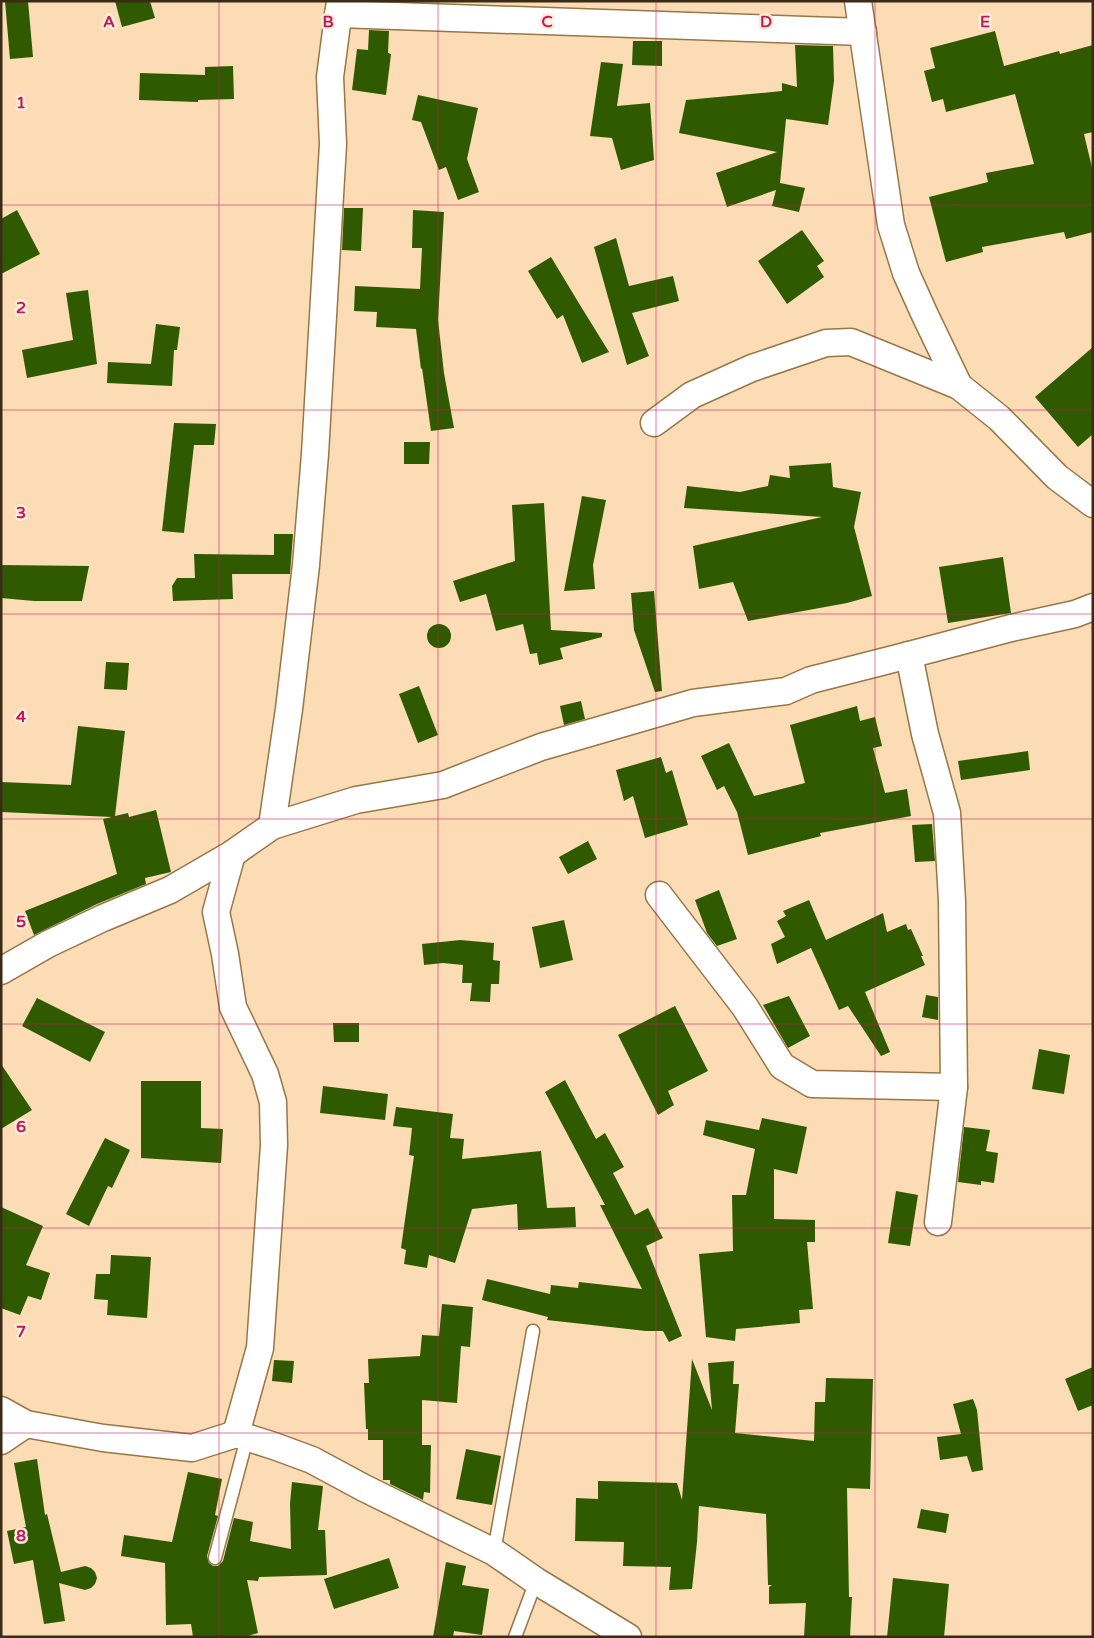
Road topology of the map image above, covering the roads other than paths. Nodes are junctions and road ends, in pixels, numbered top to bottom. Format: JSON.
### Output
{"nodes":[{"id":1,"x":858,"y":1,"type":"edge"},
{"id":2,"x":339,"y":8,"type":"edge"},
{"id":3,"x":863,"y":32,"type":"junction"},
{"id":4,"x":959,"y":386,"type":"junction"},
{"id":5,"x":654,"y":424,"type":"dead end"},
{"id":6,"x":1093,"y":504,"type":"edge"},
{"id":7,"x":1093,"y":607,"type":"edge"},
{"id":8,"x":909,"y":655,"type":"junction"},
{"id":9,"x":272,"y":826,"type":"junction"},
{"id":10,"x":232,"y":854,"type":"junction"},
{"id":11,"x":659,"y":895,"type":"dead end"},
{"id":12,"x":1,"y":971,"type":"edge"},
{"id":13,"x":954,"y":1087,"type":"junction"},
{"id":14,"x":938,"y":1222,"type":"dead end"},
{"id":15,"x":533,"y":1331,"type":"dead end"},
{"id":16,"x":1,"y":1410,"type":"edge"},
{"id":17,"x":26,"y":1424,"type":"junction"},
{"id":18,"x":242,"y":1436,"type":"junction"},
{"id":19,"x":1,"y":1441,"type":"edge"},
{"id":20,"x":494,"y":1552,"type":"junction"},
{"id":21,"x":215,"y":1558,"type":"dead end"},
{"id":22,"x":536,"y":1581,"type":"junction"},
{"id":23,"x":515,"y":1637,"type":"edge"},
{"id":24,"x":628,"y":1637,"type":"edge"}],
"edges":[{"from":1,"to":3,"type":"street"},
{"from":2,"to":3,"type":"street"},
{"from":2,"to":9,"type":"street"},
{"from":3,"to":4,"type":"street"},
{"from":4,"to":5,"type":"street"},
{"from":4,"to":6,"type":"street"},
{"from":7,"to":8,"type":"street"},
{"from":8,"to":9,"type":"street"},
{"from":8,"to":13,"type":"street"},
{"from":9,"to":10,"type":"street"},
{"from":10,"to":12,"type":"street"},
{"from":10,"to":18,"type":"street"},
{"from":11,"to":13,"type":"street"},
{"from":13,"to":14,"type":"street"},
{"from":15,"to":20,"type":"lane"},
{"from":16,"to":17,"type":"street"},
{"from":17,"to":18,"type":"street"},
{"from":17,"to":19,"type":"street"},
{"from":18,"to":20,"type":"street"},
{"from":18,"to":21,"type":"lane"},
{"from":20,"to":22,"type":"street"},
{"from":22,"to":23,"type":"lane"},
{"from":22,"to":24,"type":"street"}]}
